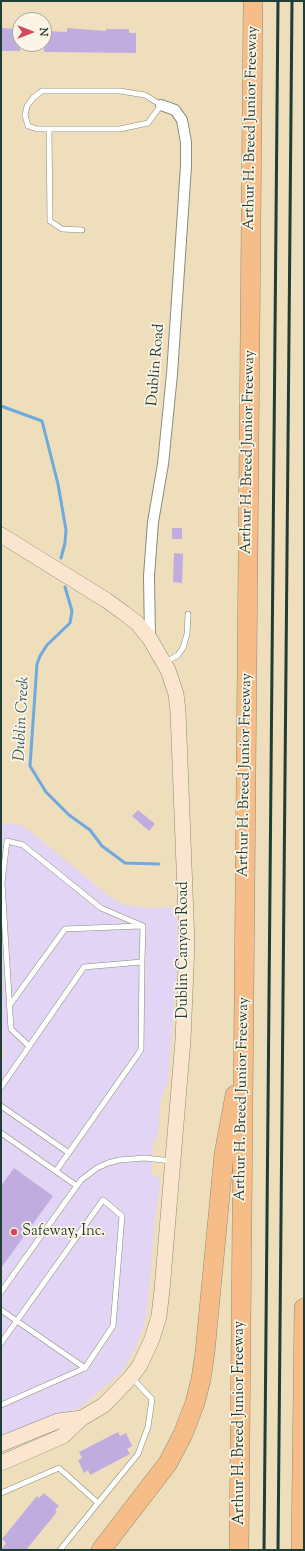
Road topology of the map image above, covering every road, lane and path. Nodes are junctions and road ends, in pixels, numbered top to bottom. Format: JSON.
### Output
{"nodes":[{"id":1,"x":253,"y":1,"type":"edge"},
{"id":2,"x":161,"y":105,"type":"junction"},
{"id":3,"x":49,"y":130,"type":"junction"},
{"id":4,"x":82,"y":230,"type":"dead end"},
{"id":5,"x":1,"y":535,"type":"edge"},
{"id":6,"x":188,"y":614,"type":"dead end"},
{"id":7,"x":150,"y":639,"type":"junction"},
{"id":8,"x":165,"y":663,"type":"junction"},
{"id":9,"x":143,"y":926,"type":"junction"},
{"id":10,"x":142,"y":962,"type":"junction"},
{"id":11,"x":9,"y":1006,"type":"junction"},
{"id":12,"x":29,"y":1046,"type":"junction"},
{"id":13,"x":243,"y":1069,"type":"junction"},
{"id":14,"x":1,"y":1087,"type":"edge"},
{"id":15,"x":1,"y":1106,"type":"edge"},
{"id":16,"x":1,"y":1133,"type":"edge"},
{"id":17,"x":69,"y":1153,"type":"junction"},
{"id":18,"x":172,"y":1161,"type":"junction"},
{"id":19,"x":56,"y":1171,"type":"junction"},
{"id":20,"x":77,"y":1186,"type":"junction"},
{"id":21,"x":1,"y":1292,"type":"edge"},
{"id":22,"x":304,"y":1308,"type":"edge"},
{"id":23,"x":1,"y":1310,"type":"edge"},
{"id":24,"x":17,"y":1321,"type":"junction"},
{"id":25,"x":1,"y":1343,"type":"edge"},
{"id":26,"x":85,"y":1368,"type":"junction"},
{"id":27,"x":131,"y":1377,"type":"junction"},
{"id":28,"x":1,"y":1404,"type":"edge"},
{"id":29,"x":82,"y":1418,"type":"junction"},
{"id":30,"x":1,"y":1444,"type":"edge"},
{"id":31,"x":1,"y":1463,"type":"edge"},
{"id":32,"x":1,"y":1493,"type":"edge"},
{"id":33,"x":98,"y":1503,"type":"junction"},
{"id":34,"x":60,"y":1550,"type":"edge"},
{"id":35,"x":101,"y":1550,"type":"edge"},
{"id":36,"x":239,"y":1550,"type":"edge"},
{"id":37,"x":301,"y":1550,"type":"edge"}],
"edges":[{"from":1,"to":13,"type":"highway","name":"Arthur H. Breed Junior Freeway"},
{"from":2,"to":3,"type":"lane"},
{"from":2,"to":3,"type":"lane"},
{"from":2,"to":7,"type":"street","name":"Dublin Road"},
{"from":3,"to":4,"type":"lane"},
{"from":5,"to":7,"type":"main road","name":"Dublin Canyon Road"},
{"from":6,"to":8,"type":"lane"},
{"from":7,"to":8,"type":"main road","name":"Dublin Canyon Road"},
{"from":8,"to":18,"type":"main road","name":"Dublin Canyon Road"},
{"from":9,"to":10,"type":"lane"},
{"from":9,"to":11,"type":"lane"},
{"from":9,"to":11,"type":"lane"},
{"from":10,"to":12,"type":"lane"},
{"from":10,"to":17,"type":"lane"},
{"from":11,"to":12,"type":"lane"},
{"from":12,"to":14,"type":"lane"},
{"from":13,"to":35,"type":"highway"},
{"from":13,"to":36,"type":"highway","name":"Arthur H. Breed Junior Freeway"},
{"from":15,"to":17,"type":"lane"},
{"from":16,"to":19,"type":"lane"},
{"from":17,"to":19,"type":"lane"},
{"from":18,"to":20,"type":"lane"},
{"from":18,"to":27,"type":"main road","name":"Dublin Canyon Road"},
{"from":19,"to":20,"type":"lane"},
{"from":20,"to":21,"type":"lane"},
{"from":22,"to":37,"type":"highway"},
{"from":23,"to":24,"type":"lane"},
{"from":24,"to":25,"type":"lane"},
{"from":24,"to":26,"type":"lane"},
{"from":24,"to":26,"type":"lane"},
{"from":26,"to":28,"type":"lane"},
{"from":27,"to":29,"type":"main road","name":"Dublin Canyon Road"},
{"from":27,"to":33,"type":"lane"},
{"from":29,"to":30,"type":"main road","name":"Dublin Canyon Road"},
{"from":29,"to":31,"type":"main road","name":"Dublin Canyon Road"},
{"from":32,"to":33,"type":"lane"},
{"from":33,"to":34,"type":"lane"}]}
